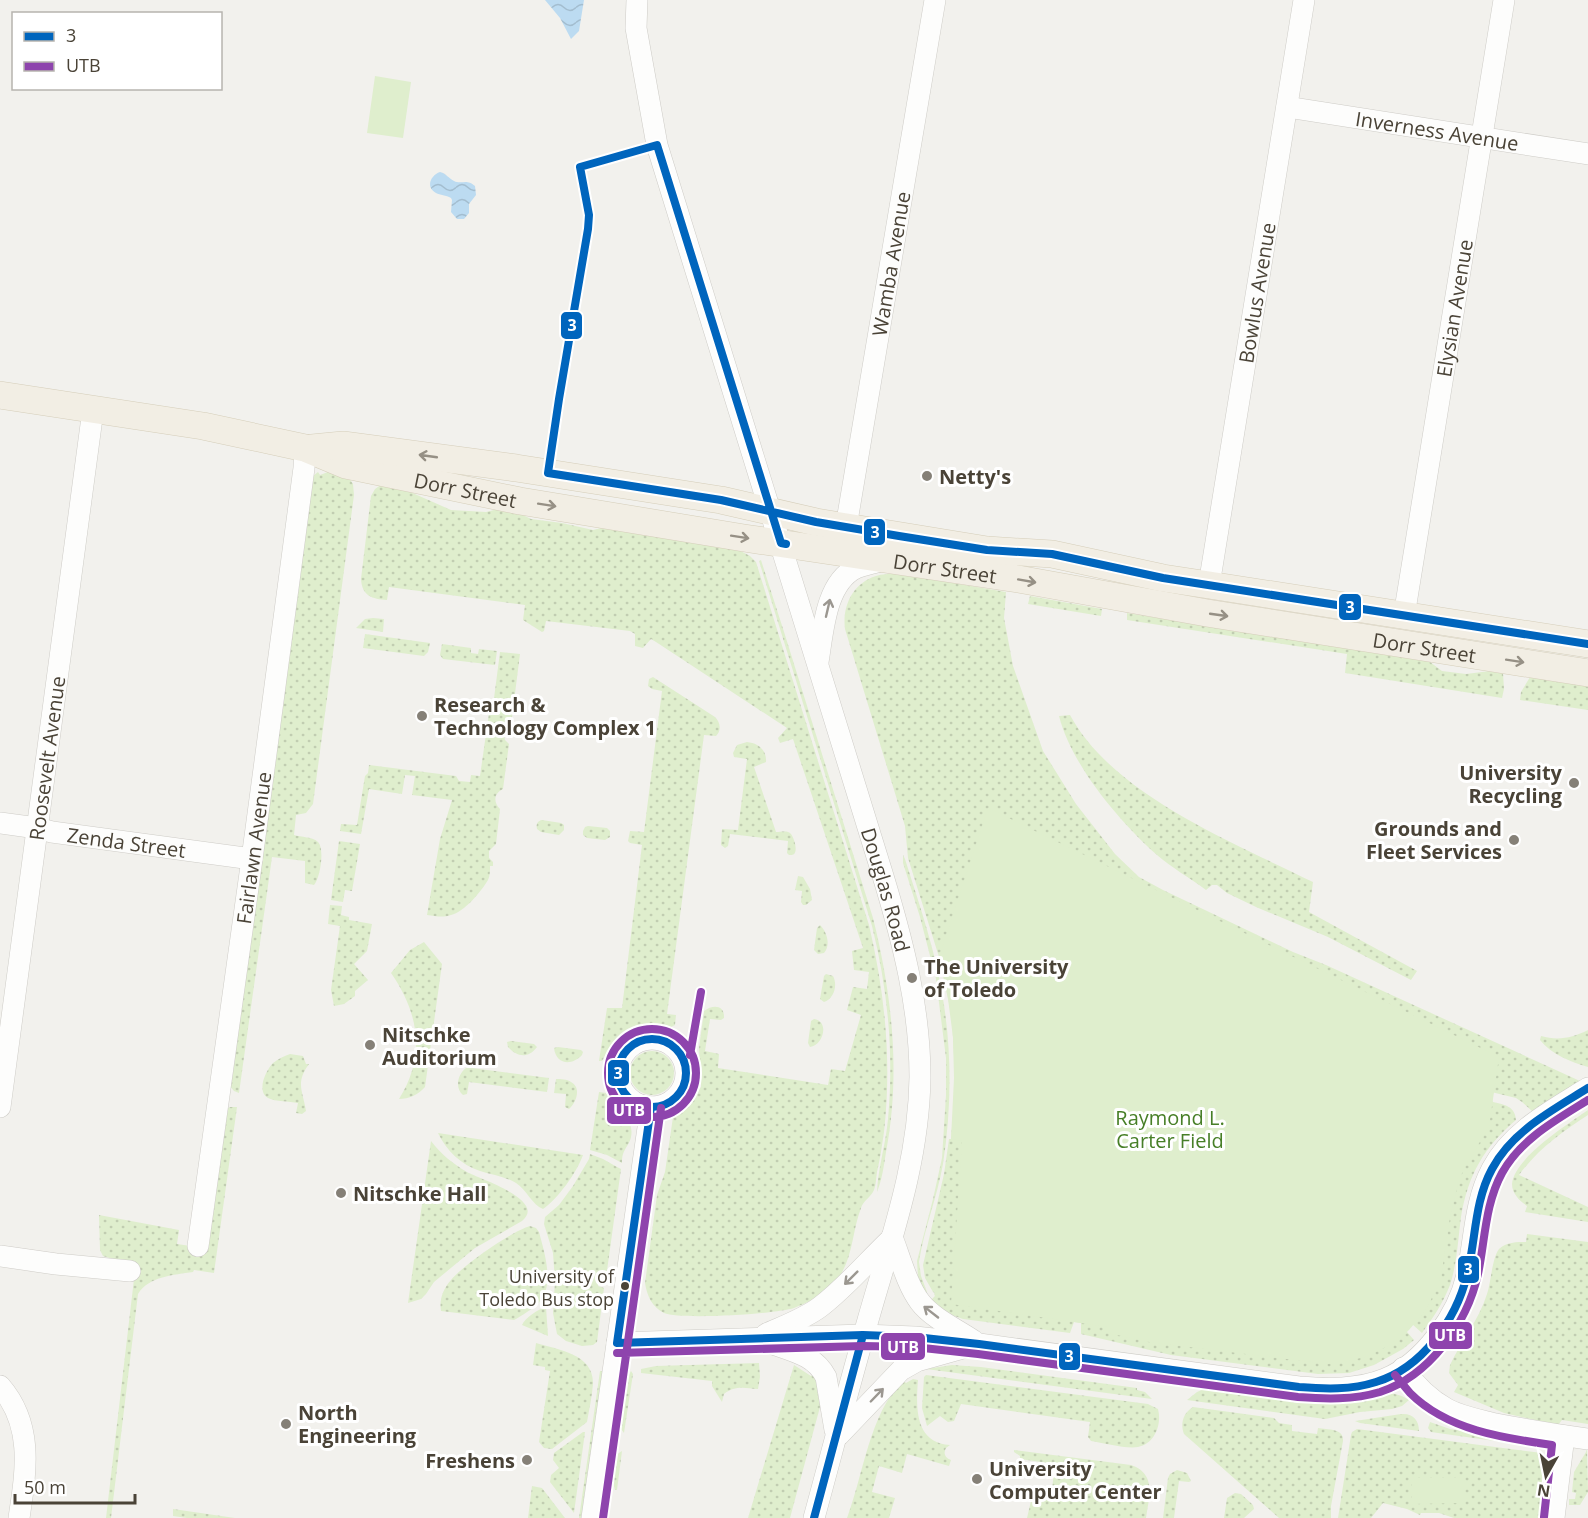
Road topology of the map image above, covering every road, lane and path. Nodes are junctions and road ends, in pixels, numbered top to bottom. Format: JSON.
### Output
{"nodes":[{"id":1,"x":637,"y":0,"type":"edge"},
{"id":2,"x":935,"y":0,"type":"edge"},
{"id":3,"x":1304,"y":0,"type":"edge"},
{"id":4,"x":1504,"y":0,"type":"edge"},
{"id":5,"x":1287,"y":107,"type":"junction"},
{"id":6,"x":1482,"y":137,"type":"junction"},
{"id":7,"x":1588,"y":154,"type":"edge"},
{"id":8,"x":0,"y":395,"type":"edge"},
{"id":9,"x":93,"y":410,"type":"junction"},
{"id":10,"x":305,"y":448,"type":"junction"},
{"id":11,"x":547,"y":479,"type":"junction"},
{"id":12,"x":451,"y":487,"type":"junction"},
{"id":13,"x":771,"y":512,"type":"junction"},
{"id":14,"x":846,"y":527,"type":"junction"},
{"id":15,"x":781,"y":543,"type":"junction"},
{"id":16,"x":886,"y":559,"type":"junction"},
{"id":17,"x":1209,"y":585,"type":"junction"},
{"id":18,"x":1404,"y":616,"type":"junction"},
{"id":19,"x":1588,"y":645,"type":"edge"},
{"id":20,"x":1444,"y":650,"type":"junction"},
{"id":21,"x":817,"y":666,"type":"junction"},
{"id":22,"x":1588,"y":673,"type":"edge"},
{"id":23,"x":0,"y":823,"type":"edge"},
{"id":24,"x":37,"y":828,"type":"junction"},
{"id":25,"x":252,"y":859,"type":"junction"},
{"id":26,"x":1588,"y":1088,"type":"edge"},
{"id":27,"x":0,"y":1107,"type":"edge"},
{"id":28,"x":651,"y":1107,"type":"dead end"},
{"id":29,"x":892,"y":1237,"type":"junction"},
{"id":30,"x":198,"y":1246,"type":"dead end"},
{"id":31,"x":0,"y":1256,"type":"edge"},
{"id":32,"x":130,"y":1271,"type":"dead end"},
{"id":33,"x":863,"y":1335,"type":"junction"},
{"id":34,"x":755,"y":1339,"type":"junction"},
{"id":35,"x":617,"y":1343,"type":"junction"},
{"id":36,"x":979,"y":1344,"type":"junction"},
{"id":37,"x":1403,"y":1368,"type":"junction"},
{"id":38,"x":0,"y":1386,"type":"edge"},
{"id":39,"x":1564,"y":1436,"type":"junction"},
{"id":40,"x":836,"y":1437,"type":"junction"},
{"id":41,"x":1588,"y":1439,"type":"edge"},
{"id":42,"x":19,"y":1518,"type":"edge"},
{"id":43,"x":592,"y":1518,"type":"edge"},
{"id":44,"x":814,"y":1518,"type":"edge"},
{"id":45,"x":1554,"y":1518,"type":"edge"}],
"edges":[{"from":1,"to":13,"type":"street","name":"Douglas Road"},
{"from":2,"to":14,"type":"street","name":"Wamba Avenue"},
{"from":3,"to":5,"type":"street","name":"Bowlus Avenue"},
{"from":4,"to":6,"type":"street","name":"Elysian Avenue"},
{"from":5,"to":6,"type":"street","name":"Inverness Avenue"},
{"from":5,"to":17,"type":"street","name":"Bowlus Avenue"},
{"from":6,"to":7,"type":"street","name":"Inverness Avenue"},
{"from":6,"to":18,"type":"street","name":"Elysian Avenue"},
{"from":8,"to":9,"type":"main road","name":"Dorr Street"},
{"from":9,"to":10,"type":"main road","name":"Dorr Street"},
{"from":9,"to":24,"type":"street","name":"Roosevelt Avenue"},
{"from":11,"to":10,"type":"main road","name":"Dorr Street","one_way":true},
{"from":10,"to":12,"type":"main road","name":"Dorr Street"},
{"from":10,"to":25,"type":"street","name":"Fairlawn Avenue"},
{"from":11,"to":12,"type":"main road"},
{"from":11,"to":13,"type":"main road","name":"Dorr Street"},
{"from":12,"to":15,"type":"main road","name":"Dorr Street","one_way":true},
{"from":13,"to":14,"type":"main road","name":"Dorr Street"},
{"from":13,"to":15,"type":"street","name":"Douglas Road"},
{"from":14,"to":17,"type":"main road","name":"Dorr Street"},
{"from":15,"to":16,"type":"main road","name":"Dorr Street"},
{"from":15,"to":21,"type":"street","name":"Douglas Road"},
{"from":16,"to":20,"type":"main road","name":"Dorr Street","one_way":true},
{"from":21,"to":16,"type":"street","one_way":true},
{"from":17,"to":18,"type":"main road","name":"Dorr Street"},
{"from":18,"to":19,"type":"main road","name":"Dorr Street"},
{"from":19,"to":20,"type":"main road"},
{"from":20,"to":22,"type":"main road","name":"Dorr Street","one_way":true},
{"from":21,"to":29,"type":"street","name":"Douglas Road"},
{"from":23,"to":24,"type":"street","name":"Zenda Street"},
{"from":24,"to":25,"type":"street","name":"Zenda Street"},
{"from":24,"to":27,"type":"street","name":"Roosevelt Avenue"},
{"from":25,"to":30,"type":"street","name":"Fairlawn Avenue"},
{"from":26,"to":37,"type":"street"},
{"from":28,"to":35,"type":"street"},
{"from":29,"to":33,"type":"street","name":"Douglas Road"},
{"from":29,"to":34,"type":"street","one_way":true},
{"from":36,"to":29,"type":"street","one_way":true},
{"from":31,"to":32,"type":"street"},
{"from":33,"to":34,"type":"street"},
{"from":33,"to":36,"type":"street"},
{"from":33,"to":40,"type":"street","name":"Douglas Road"},
{"from":34,"to":35,"type":"street"},
{"from":34,"to":40,"type":"street"},
{"from":35,"to":43,"type":"street"},
{"from":36,"to":37,"type":"street"},
{"from":40,"to":36,"type":"street","one_way":true},
{"from":37,"to":39,"type":"street"},
{"from":38,"to":42,"type":"street"},
{"from":39,"to":41,"type":"street"},
{"from":39,"to":45,"type":"street"},
{"from":40,"to":44,"type":"street","name":"Douglas Road"}]}
